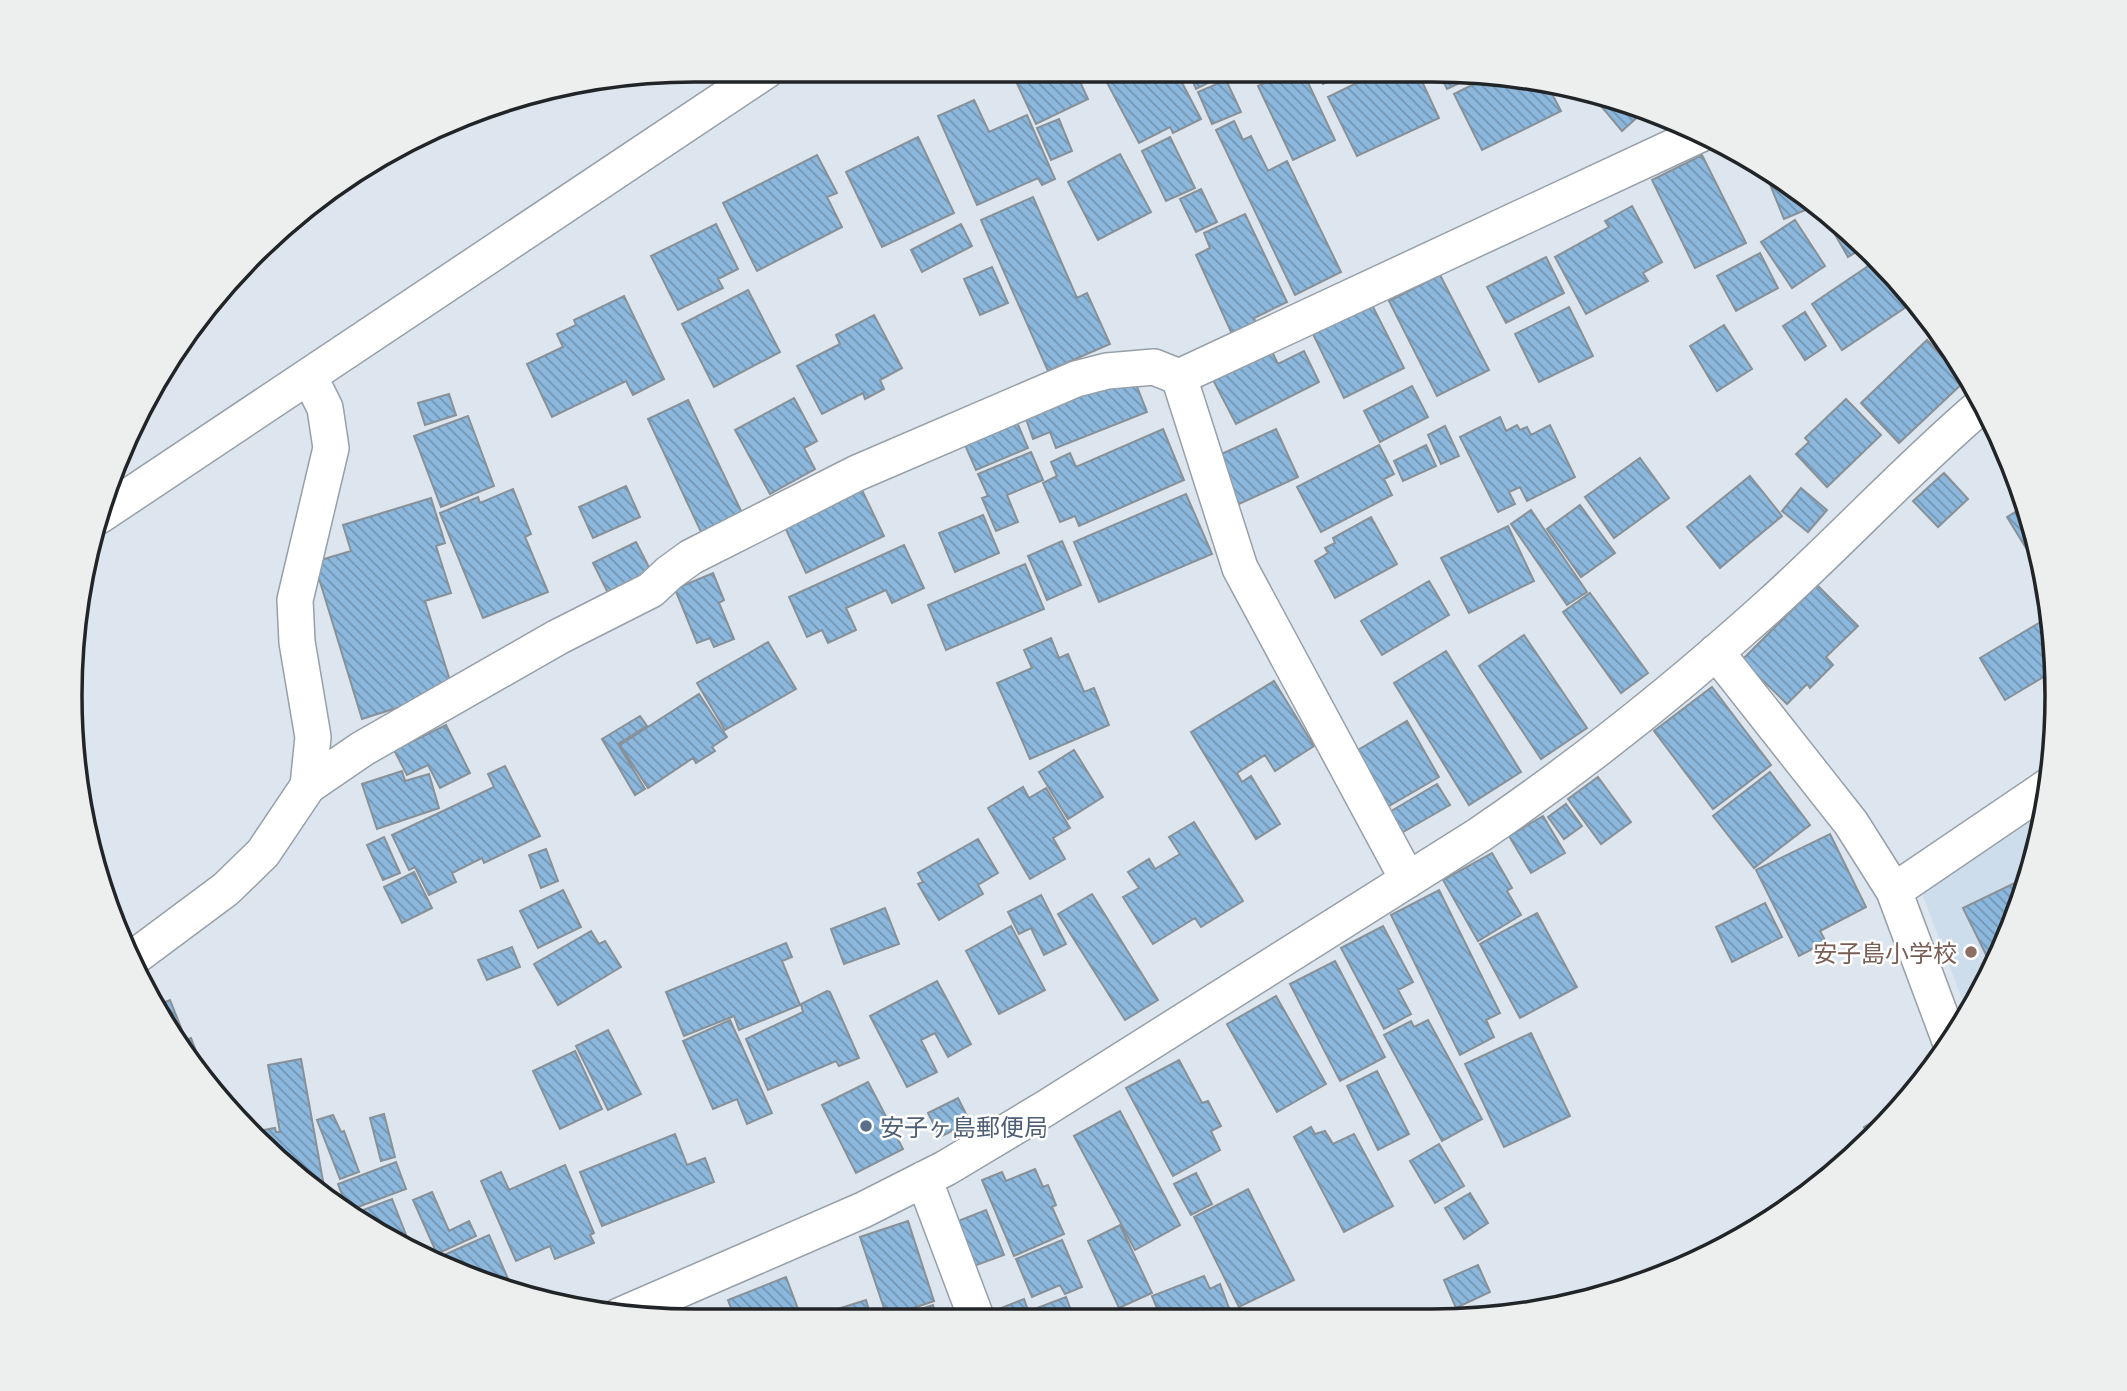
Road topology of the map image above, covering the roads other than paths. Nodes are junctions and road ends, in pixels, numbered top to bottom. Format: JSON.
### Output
{"nodes":[{"id":1,"x":750,"y":82,"type":"edge"},
{"id":2,"x":1690,"y":139,"type":"edge"},
{"id":3,"x":309,"y":376,"type":"junction"},
{"id":4,"x":1180,"y":377,"type":"junction"},
{"id":5,"x":1975,"y":411,"type":"edge"},
{"id":6,"x":112,"y":507,"type":"edge"},
{"id":7,"x":1716,"y":652,"type":"junction"},
{"id":8,"x":308,"y":786,"type":"junction"},
{"id":9,"x":2037,"y":794,"type":"edge"},
{"id":10,"x":1408,"y":880,"type":"junction"},
{"id":11,"x":1894,"y":891,"type":"junction"},
{"id":12,"x":139,"y":954,"type":"edge"},
{"id":13,"x":1946,"y":1029,"type":"edge"},
{"id":14,"x":923,"y":1180,"type":"junction"},
{"id":15,"x":642,"y":1306,"type":"edge"},
{"id":16,"x":973,"y":1309,"type":"edge"}],
"edges":[{"from":1,"to":3,"type":"street"},
{"from":2,"to":4,"type":"street"},
{"from":3,"to":6,"type":"street"},
{"from":3,"to":8,"type":"street"},
{"from":4,"to":8,"type":"street"},
{"from":4,"to":10,"type":"street"},
{"from":5,"to":7,"type":"street"},
{"from":7,"to":10,"type":"street"},
{"from":7,"to":11,"type":"street"},
{"from":8,"to":12,"type":"street"},
{"from":9,"to":11,"type":"street"},
{"from":10,"to":14,"type":"street"},
{"from":11,"to":13,"type":"street"},
{"from":14,"to":15,"type":"street"},
{"from":14,"to":16,"type":"street"}]}
